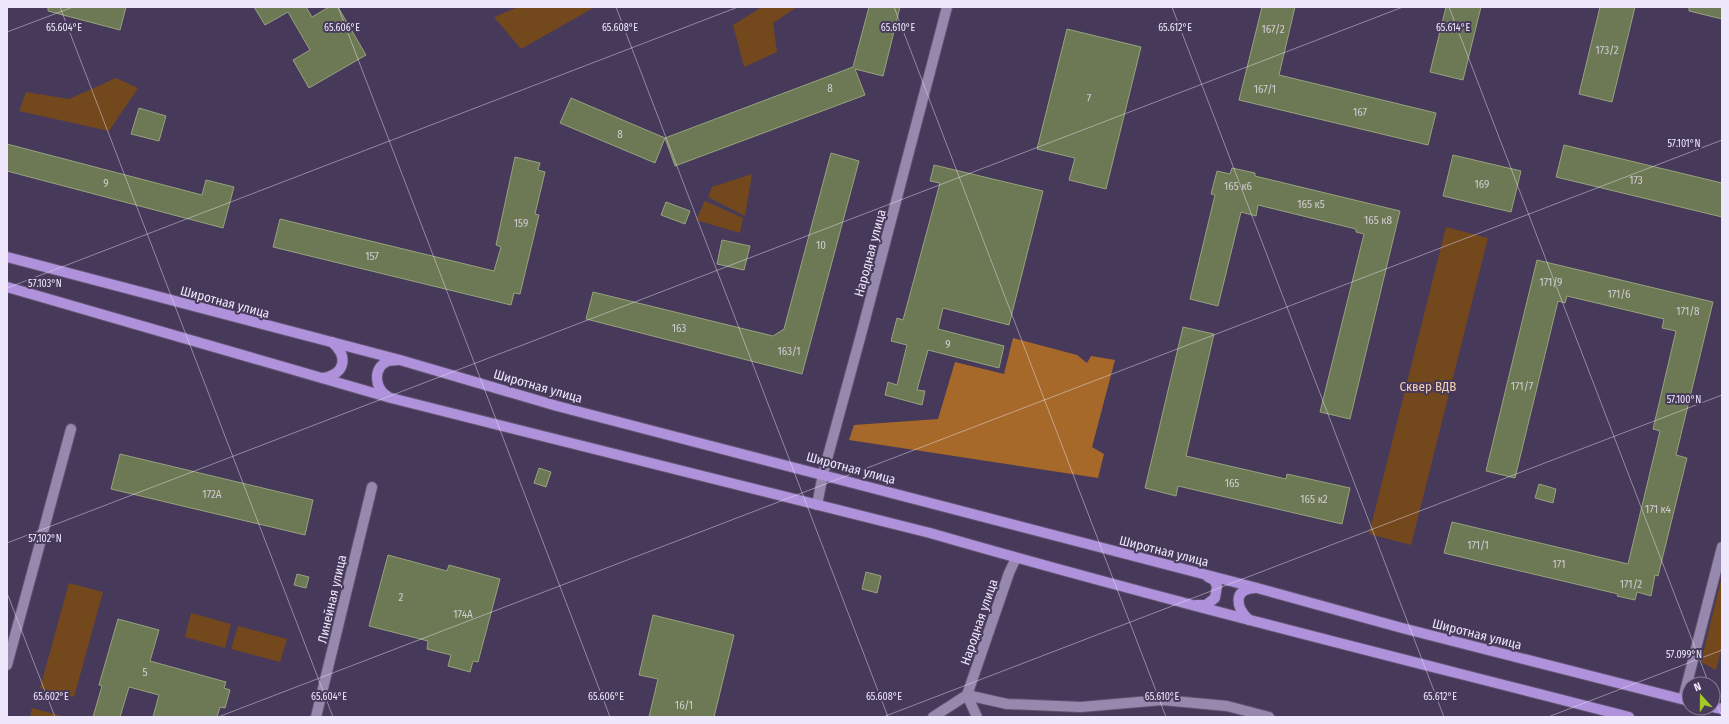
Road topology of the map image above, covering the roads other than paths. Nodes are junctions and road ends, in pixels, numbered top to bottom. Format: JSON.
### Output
{"nodes":[{"id":1,"x":947,"y":7,"type":"edge"},
{"id":2,"x":7,"y":257,"type":"edge"},
{"id":3,"x":7,"y":287,"type":"edge"},
{"id":4,"x":332,"y":342,"type":"junction"},
{"id":5,"x":400,"y":360,"type":"junction"},
{"id":6,"x":323,"y":378,"type":"junction"},
{"id":7,"x":391,"y":398,"type":"junction"},
{"id":8,"x":71,"y":429,"type":"dead end"},
{"id":9,"x":823,"y":474,"type":"junction"},
{"id":10,"x":372,"y":487,"type":"dead end"},
{"id":11,"x":817,"y":504,"type":"junction"},
{"id":12,"x":1722,"y":547,"type":"edge"},
{"id":13,"x":1016,"y":558,"type":"junction"},
{"id":14,"x":1204,"y":574,"type":"junction"},
{"id":15,"x":1257,"y":588,"type":"junction"},
{"id":16,"x":1195,"y":605,"type":"junction"},
{"id":17,"x":1249,"y":620,"type":"junction"},
{"id":18,"x":7,"y":665,"type":"edge"},
{"id":19,"x":1692,"y":676,"type":"edge"},
{"id":20,"x":967,"y":695,"type":"junction"},
{"id":21,"x":1681,"y":699,"type":"edge"},
{"id":22,"x":316,"y":717,"type":"edge"},
{"id":23,"x":933,"y":717,"type":"edge"},
{"id":24,"x":977,"y":717,"type":"edge"},
{"id":25,"x":1269,"y":717,"type":"edge"},
{"id":26,"x":1629,"y":717,"type":"edge"}],
"edges":[{"from":1,"to":9,"type":"street","name":"Народная улица"},
{"from":2,"to":4,"type":"main road","name":"Широтная улица"},
{"from":3,"to":6,"type":"main road"},
{"from":4,"to":5,"type":"main road","name":"Широтная улица"},
{"from":4,"to":6,"type":"main road"},
{"from":5,"to":7,"type":"main road"},
{"from":5,"to":9,"type":"main road","name":"Широтная улица"},
{"from":6,"to":7,"type":"main road"},
{"from":7,"to":11,"type":"main road"},
{"from":8,"to":18,"type":"street"},
{"from":9,"to":11,"type":"street","name":"Народная улица"},
{"from":9,"to":14,"type":"main road","name":"Широтная улица"},
{"from":10,"to":22,"type":"street","name":"Линейная улица"},
{"from":11,"to":13,"type":"main road"},
{"from":12,"to":19,"type":"street"},
{"from":13,"to":16,"type":"main road"},
{"from":13,"to":20,"type":"street","name":"Народная улица"},
{"from":14,"to":15,"type":"main road","name":"Широтная улица"},
{"from":14,"to":16,"type":"main road"},
{"from":15,"to":17,"type":"main road"},
{"from":15,"to":21,"type":"main road","name":"Широтная улица"},
{"from":16,"to":17,"type":"main road"},
{"from":17,"to":26,"type":"main road"},
{"from":20,"to":23,"type":"street"},
{"from":20,"to":24,"type":"street"},
{"from":20,"to":25,"type":"street"}]}
